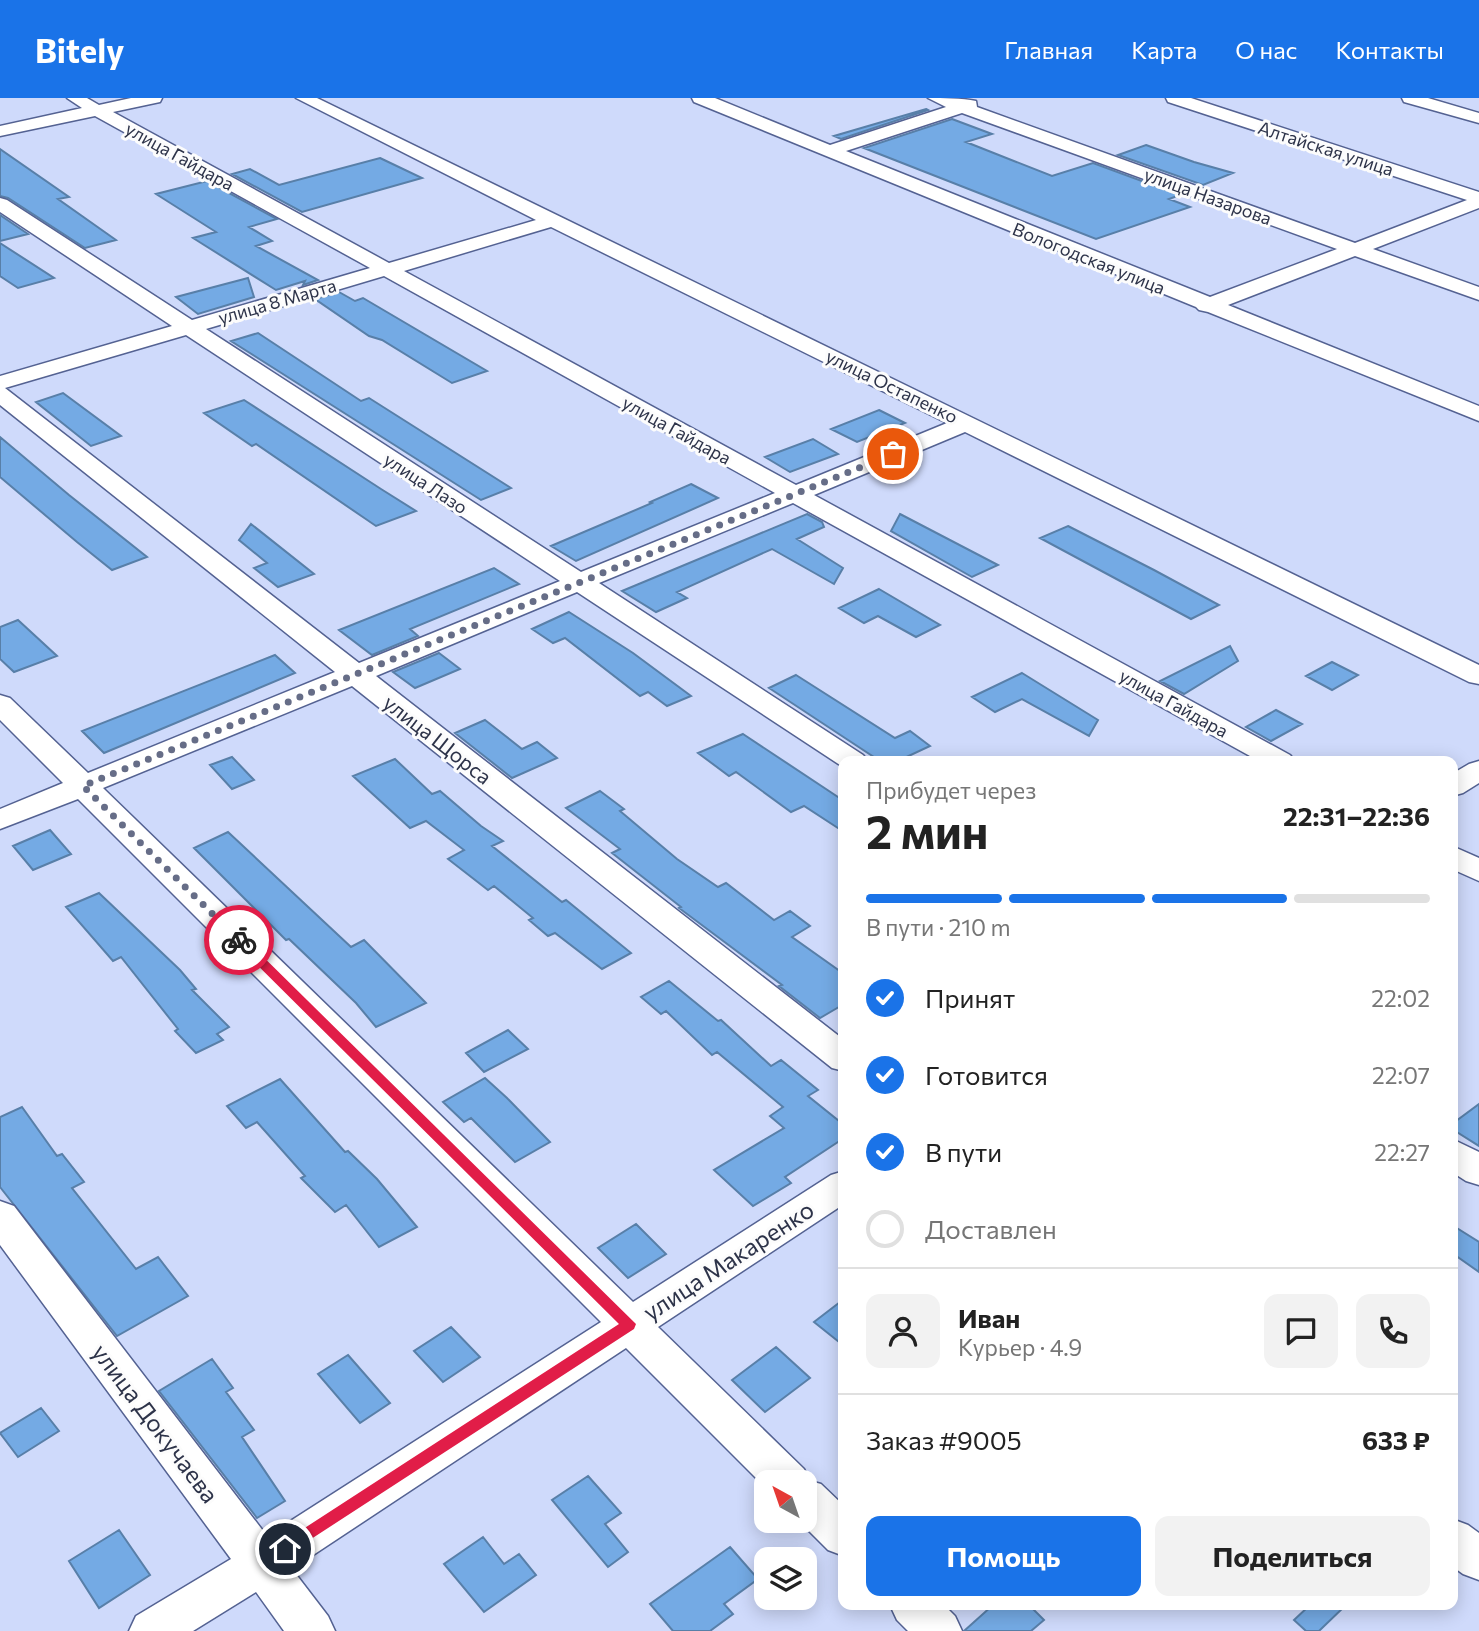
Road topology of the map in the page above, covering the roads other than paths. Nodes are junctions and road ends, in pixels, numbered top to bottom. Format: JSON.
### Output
{"nodes":[{"id":1,"x":75,"y":98,"type":"edge"},
{"id":2,"x":154,"y":98,"type":"edge"},
{"id":3,"x":304,"y":98,"type":"edge"},
{"id":4,"x":700,"y":98,"type":"edge"},
{"id":5,"x":936,"y":98,"type":"edge"},
{"id":6,"x":995,"y":98,"type":"edge"},
{"id":7,"x":1174,"y":98,"type":"edge"},
{"id":8,"x":1410,"y":98,"type":"edge"},
{"id":9,"x":962,"y":107,"type":"junction"},
{"id":10,"x":97,"y":110,"type":"junction"},
{"id":11,"x":1479,"y":118,"type":"edge"},
{"id":12,"x":0,"y":131,"type":"edge"},
{"id":13,"x":828,"y":151,"type":"junction"},
{"id":14,"x":1479,"y":200,"type":"edge"},
{"id":15,"x":0,"y":204,"type":"edge"},
{"id":16,"x":555,"y":220,"type":"junction"},
{"id":17,"x":1357,"y":250,"type":"junction"},
{"id":18,"x":386,"y":269,"type":"junction"},
{"id":19,"x":1479,"y":293,"type":"edge"},
{"id":20,"x":1206,"y":306,"type":"junction"},
{"id":21,"x":189,"y":328,"type":"junction"},
{"id":22,"x":0,"y":383,"type":"edge"},
{"id":23,"x":0,"y":394,"type":"edge"},
{"id":24,"x":1479,"y":414,"type":"edge"},
{"id":25,"x":967,"y":423,"type":"junction"},
{"id":26,"x":794,"y":494,"type":"junction"},
{"id":27,"x":579,"y":583,"type":"junction"},
{"id":28,"x":356,"y":674,"type":"junction"},
{"id":29,"x":1479,"y":676,"type":"edge"},
{"id":30,"x":0,"y":704,"type":"edge"},
{"id":31,"x":845,"y":756,"type":"edge"},
{"id":32,"x":1271,"y":756,"type":"edge"},
{"id":33,"x":1479,"y":770,"type":"edge"},
{"id":34,"x":1458,"y":783,"type":"edge"},
{"id":35,"x":83,"y":786,"type":"junction"},
{"id":36,"x":0,"y":820,"type":"edge"},
{"id":37,"x":1458,"y":859,"type":"edge"},
{"id":38,"x":1479,"y":871,"type":"edge"},
{"id":39,"x":838,"y":1054,"type":"edge"},
{"id":40,"x":1458,"y":1157,"type":"edge"},
{"id":41,"x":1479,"y":1171,"type":"edge"},
{"id":42,"x":838,"y":1189,"type":"edge"},
{"id":43,"x":0,"y":1216,"type":"edge"},
{"id":44,"x":629,"y":1324,"type":"junction"},
{"id":45,"x":777,"y":1470,"type":"edge"},
{"id":46,"x":817,"y":1510,"type":"edge"},
{"id":47,"x":838,"y":1530,"type":"edge"},
{"id":48,"x":1458,"y":1544,"type":"edge"},
{"id":49,"x":1479,"y":1560,"type":"edge"},
{"id":50,"x":262,"y":1564,"type":"junction"},
{"id":51,"x":918,"y":1610,"type":"edge"},
{"id":52,"x":152,"y":1631,"type":"edge"},
{"id":53,"x":312,"y":1631,"type":"edge"},
{"id":54,"x":939,"y":1631,"type":"edge"}],
"edges":[{"from":1,"to":10,"type":"street","name":"улица Гайдара"},
{"from":2,"to":10,"type":"street"},
{"from":3,"to":16,"type":"street","name":"улица Остапенко"},
{"from":4,"to":13,"type":"street","name":"Вологодская улица"},
{"from":5,"to":9,"type":"street","name":"улица Назарова"},
{"from":6,"to":9,"type":"street"},
{"from":7,"to":14,"type":"street","name":"Алтайская улица"},
{"from":8,"to":11,"type":"street"},
{"from":9,"to":13,"type":"street"},
{"from":9,"to":17,"type":"street","name":"улица Назарова"},
{"from":10,"to":12,"type":"street"},
{"from":10,"to":18,"type":"street","name":"улица Гайдара"},
{"from":13,"to":20,"type":"street","name":"Вологодская улица"},
{"from":14,"to":17,"type":"street"},
{"from":15,"to":21,"type":"street","name":"улица Лазо"},
{"from":16,"to":18,"type":"street","name":"улица 8 Марта"},
{"from":16,"to":25,"type":"street","name":"улица Остапенко"},
{"from":17,"to":19,"type":"street","name":"улица Назарова"},
{"from":17,"to":20,"type":"street"},
{"from":18,"to":21,"type":"street","name":"улица 8 Марта"},
{"from":18,"to":26,"type":"street","name":"улица Гайдара"},
{"from":20,"to":24,"type":"street","name":"Вологодская улица"},
{"from":21,"to":22,"type":"street","name":"улица 8 Марта"},
{"from":21,"to":27,"type":"street","name":"улица Лазо"},
{"from":23,"to":28,"type":"street","name":"улица Щорса"},
{"from":25,"to":26,"type":"street"},
{"from":25,"to":29,"type":"street","name":"улица Остапенко"},
{"from":26,"to":27,"type":"street"},
{"from":26,"to":32,"type":"street","name":"улица Гайдара"},
{"from":27,"to":28,"type":"street"},
{"from":27,"to":31,"type":"street","name":"улица Лазо"},
{"from":28,"to":35,"type":"street"},
{"from":28,"to":39,"type":"street","name":"улица Щорса"},
{"from":30,"to":35,"type":"street"},
{"from":33,"to":34,"type":"street"},
{"from":35,"to":36,"type":"street"},
{"from":35,"to":44,"type":"street"},
{"from":37,"to":38,"type":"street"},
{"from":40,"to":41,"type":"street"},
{"from":42,"to":44,"type":"street","name":"улица Макаренко"},
{"from":43,"to":50,"type":"street","name":"улица Докучаева"},
{"from":44,"to":45,"type":"street"},
{"from":44,"to":50,"type":"street","name":"улица Макаренко"},
{"from":46,"to":47,"type":"street"},
{"from":48,"to":49,"type":"street"},
{"from":50,"to":52,"type":"street","name":"улица Макаренко"},
{"from":50,"to":53,"type":"street","name":"улица Докучаева"},
{"from":51,"to":54,"type":"street"}]}
